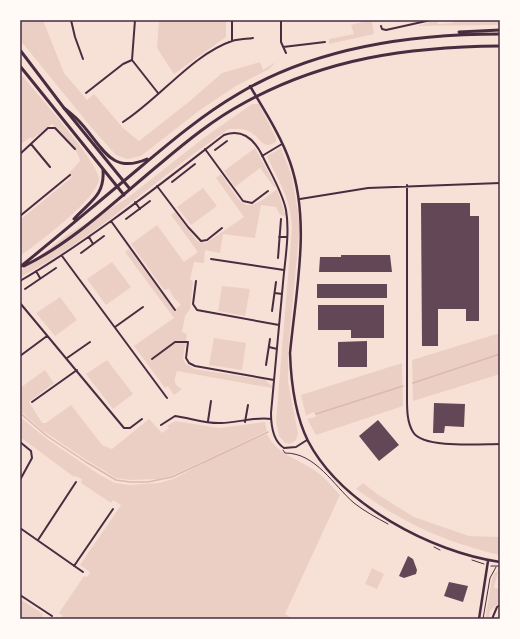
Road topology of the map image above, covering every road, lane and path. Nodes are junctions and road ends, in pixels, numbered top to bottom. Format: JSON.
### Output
{"nodes":[{"id":1,"x":71,"y":20,"type":"edge"},
{"id":2,"x":135,"y":20,"type":"edge"},
{"id":3,"x":232,"y":20,"type":"edge"},
{"id":4,"x":280,"y":20,"type":"edge"},
{"id":5,"x":431,"y":20,"type":"edge"},
{"id":6,"x":381,"y":26,"type":"dead end"},
{"id":7,"x":500,"y":30,"type":"edge"},
{"id":8,"x":451,"y":34,"type":"junction"},
{"id":9,"x":500,"y":34,"type":"edge"},
{"id":10,"x":254,"y":38,"type":"dead end"},
{"id":11,"x":232,"y":42,"type":"junction"},
{"id":12,"x":325,"y":42,"type":"dead end"},
{"id":13,"x":500,"y":46,"type":"edge"},
{"id":14,"x":283,"y":47,"type":"junction"},
{"id":15,"x":20,"y":50,"type":"edge"},
{"id":16,"x":286,"y":53,"type":"dead end"},
{"id":17,"x":83,"y":59,"type":"dead end"},
{"id":18,"x":132,"y":60,"type":"junction"},
{"id":19,"x":20,"y":66,"type":"edge"},
{"id":20,"x":250,"y":86,"type":"junction"},
{"id":21,"x":86,"y":93,"type":"dead end"},
{"id":22,"x":158,"y":93,"type":"junction"},
{"id":23,"x":256,"y":96,"type":"junction"},
{"id":24,"x":64,"y":108,"type":"junction"},
{"id":25,"x":123,"y":122,"type":"dead end"},
{"id":26,"x":220,"y":138,"type":"junction"},
{"id":27,"x":227,"y":141,"type":"dead end"},
{"id":28,"x":224,"y":143,"type":"junction"},
{"id":29,"x":31,"y":144,"type":"junction"},
{"id":30,"x":282,"y":144,"type":"junction"},
{"id":31,"x":75,"y":149,"type":"dead end"},
{"id":32,"x":205,"y":149,"type":"junction"},
{"id":33,"x":215,"y":150,"type":"dead end"},
{"id":34,"x":20,"y":154,"type":"edge"},
{"id":35,"x":262,"y":156,"type":"junction"},
{"id":36,"x":151,"y":158,"type":"junction"},
{"id":37,"x":196,"y":164,"type":"dead end"},
{"id":38,"x":50,"y":167,"type":"dead end"},
{"id":39,"x":181,"y":167,"type":"junction"},
{"id":40,"x":103,"y":170,"type":"junction"},
{"id":41,"x":185,"y":172,"type":"junction"},
{"id":42,"x":70,"y":175,"type":"dead end"},
{"id":43,"x":124,"y":181,"type":"junction"},
{"id":44,"x":172,"y":182,"type":"dead end"},
{"id":45,"x":500,"y":182,"type":"edge"},
{"id":46,"x":407,"y":185,"type":"junction"},
{"id":47,"x":117,"y":186,"type":"junction"},
{"id":48,"x":156,"y":186,"type":"junction"},
{"id":49,"x":130,"y":189,"type":"junction"},
{"id":50,"x":268,"y":191,"type":"dead end"},
{"id":51,"x":124,"y":195,"type":"junction"},
{"id":52,"x":300,"y":198,"type":"junction"},
{"id":53,"x":150,"y":201,"type":"dead end"},
{"id":54,"x":135,"y":202,"type":"junction"},
{"id":55,"x":140,"y":208,"type":"junction"},
{"id":56,"x":20,"y":216,"type":"edge"},
{"id":57,"x":126,"y":219,"type":"dead end"},
{"id":58,"x":281,"y":219,"type":"dead end"},
{"id":59,"x":111,"y":221,"type":"junction"},
{"id":60,"x":67,"y":226,"type":"junction"},
{"id":61,"x":222,"y":228,"type":"dead end"},
{"id":62,"x":104,"y":236,"type":"dead end"},
{"id":63,"x":89,"y":237,"type":"junction"},
{"id":64,"x":279,"y":237,"type":"junction"},
{"id":65,"x":287,"y":237,"type":"junction"},
{"id":66,"x":93,"y":244,"type":"junction"},
{"id":67,"x":80,"y":253,"type":"dead end"},
{"id":68,"x":62,"y":256,"type":"junction"},
{"id":69,"x":278,"y":258,"type":"dead end"},
{"id":70,"x":211,"y":259,"type":"dead end"},
{"id":71,"x":20,"y":268,"type":"edge"},
{"id":72,"x":56,"y":268,"type":"dead end"},
{"id":73,"x":284,"y":270,"type":"junction"},
{"id":74,"x":36,"y":271,"type":"junction"},
{"id":75,"x":40,"y":278,"type":"junction"},
{"id":76,"x":20,"y":281,"type":"edge"},
{"id":77,"x":196,"y":281,"type":"dead end"},
{"id":78,"x":276,"y":282,"type":"dead end"},
{"id":79,"x":25,"y":289,"type":"dead end"},
{"id":80,"x":275,"y":293,"type":"junction"},
{"id":81,"x":282,"y":294,"type":"junction"},
{"id":82,"x":20,"y":302,"type":"edge"},
{"id":83,"x":143,"y":307,"type":"dead end"},
{"id":84,"x":175,"y":310,"type":"dead end"},
{"id":85,"x":272,"y":311,"type":"dead end"},
{"id":86,"x":279,"y":325,"type":"junction"},
{"id":87,"x":115,"y":327,"type":"junction"},
{"id":88,"x":47,"y":336,"type":"junction"},
{"id":89,"x":270,"y":339,"type":"dead end"},
{"id":90,"x":90,"y":342,"type":"dead end"},
{"id":91,"x":269,"y":347,"type":"junction"},
{"id":92,"x":277,"y":348,"type":"junction"},
{"id":93,"x":20,"y":356,"type":"edge"},
{"id":94,"x":67,"y":358,"type":"junction"},
{"id":95,"x":152,"y":359,"type":"dead end"},
{"id":96,"x":266,"y":364,"type":"dead end"},
{"id":97,"x":76,"y":370,"type":"junction"},
{"id":98,"x":274,"y":380,"type":"junction"},
{"id":99,"x":167,"y":398,"type":"dead end"},
{"id":100,"x":211,"y":401,"type":"dead end"},
{"id":101,"x":32,"y":402,"type":"dead end"},
{"id":102,"x":248,"y":405,"type":"dead end"},
{"id":103,"x":142,"y":419,"type":"dead end"},
{"id":104,"x":271,"y":419,"type":"junction"},
{"id":105,"x":208,"y":421,"type":"junction"},
{"id":106,"x":245,"y":422,"type":"junction"},
{"id":107,"x":160,"y":425,"type":"dead end"},
{"id":108,"x":308,"y":440,"type":"junction"},
{"id":109,"x":20,"y":442,"type":"edge"},
{"id":110,"x":500,"y":444,"type":"edge"},
{"id":111,"x":282,"y":451,"type":"dead end"},
{"id":112,"x":285,"y":453,"type":"dead end"},
{"id":113,"x":20,"y":480,"type":"edge"},
{"id":114,"x":76,"y":482,"type":"dead end"},
{"id":115,"x":113,"y":509,"type":"dead end"},
{"id":116,"x":20,"y":528,"type":"edge"},
{"id":117,"x":38,"y":540,"type":"junction"},
{"id":118,"x":488,"y":561,"type":"junction"},
{"id":119,"x":500,"y":562,"type":"edge"},
{"id":120,"x":74,"y":566,"type":"junction"},
{"id":121,"x":500,"y":566,"type":"edge"},
{"id":122,"x":82,"y":572,"type":"dead end"},
{"id":123,"x":20,"y":595,"type":"edge"},
{"id":124,"x":500,"y":605,"type":"edge"},
{"id":125,"x":52,"y":616,"type":"dead end"},
{"id":126,"x":479,"y":619,"type":"edge"},
{"id":127,"x":483,"y":619,"type":"edge"},
{"id":128,"x":492,"y":619,"type":"edge"}],
"edges":[{"from":1,"to":17,"type":"street"},
{"from":2,"to":18,"type":"street"},
{"from":3,"to":11,"type":"street"},
{"from":4,"to":14,"type":"street"},
{"from":5,"to":6,"type":"street"},
{"from":7,"to":8,"type":"main road"},
{"from":8,"to":9,"type":"main road"},
{"from":8,"to":20,"type":"main road"},
{"from":10,"to":11,"type":"street"},
{"from":11,"to":22,"type":"street"},
{"from":12,"to":14,"type":"street"},
{"from":13,"to":23,"type":"main road"},
{"from":14,"to":16,"type":"street"},
{"from":15,"to":24,"type":"main road"},
{"from":18,"to":21,"type":"street"},
{"from":18,"to":22,"type":"street"},
{"from":19,"to":40,"type":"main road"},
{"from":20,"to":23,"type":"street"},
{"from":20,"to":36,"type":"main road"},
{"from":22,"to":25,"type":"street"},
{"from":23,"to":30,"type":"street"},
{"from":23,"to":49,"type":"main road"},
{"from":24,"to":36,"type":"main road"},
{"from":24,"to":43,"type":"main road"},
{"from":26,"to":28,"type":"street"},
{"from":26,"to":32,"type":"street"},
{"from":26,"to":35,"type":"street"},
{"from":27,"to":28,"type":"street"},
{"from":28,"to":33,"type":"street"},
{"from":29,"to":31,"type":"street"},
{"from":29,"to":34,"type":"street"},
{"from":29,"to":38,"type":"street"},
{"from":30,"to":35,"type":"street"},
{"from":30,"to":52,"type":"street"},
{"from":32,"to":39,"type":"street"},
{"from":32,"to":50,"type":"street"},
{"from":35,"to":65,"type":"street"},
{"from":36,"to":43,"type":"main road"},
{"from":37,"to":41,"type":"street"},
{"from":39,"to":41,"type":"street"},
{"from":39,"to":48,"type":"street"},
{"from":40,"to":47,"type":"main road"},
{"from":40,"to":60,"type":"main road"},
{"from":41,"to":44,"type":"street"},
{"from":42,"to":56,"type":"street"},
{"from":43,"to":47,"type":"main road"},
{"from":43,"to":49,"type":"main road"},
{"from":45,"to":46,"type":"street"},
{"from":46,"to":52,"type":"street"},
{"from":46,"to":110,"type":"street"},
{"from":47,"to":51,"type":"main road"},
{"from":47,"to":60,"type":"main road"},
{"from":48,"to":54,"type":"street"},
{"from":48,"to":61,"type":"street"},
{"from":49,"to":51,"type":"main road"},
{"from":51,"to":71,"type":"main road"},
{"from":52,"to":108,"type":"street"},
{"from":53,"to":55,"type":"street"},
{"from":54,"to":55,"type":"street"},
{"from":54,"to":59,"type":"street"},
{"from":55,"to":57,"type":"street"},
{"from":58,"to":64,"type":"street"},
{"from":59,"to":63,"type":"street"},
{"from":59,"to":84,"type":"street"},
{"from":60,"to":71,"type":"main road"},
{"from":62,"to":66,"type":"street"},
{"from":63,"to":66,"type":"street"},
{"from":63,"to":68,"type":"street"},
{"from":64,"to":65,"type":"street"},
{"from":64,"to":69,"type":"street"},
{"from":65,"to":73,"type":"street"},
{"from":66,"to":67,"type":"street"},
{"from":68,"to":74,"type":"street"},
{"from":68,"to":87,"type":"street"},
{"from":70,"to":73,"type":"street"},
{"from":72,"to":75,"type":"street"},
{"from":73,"to":81,"type":"street"},
{"from":74,"to":75,"type":"street"},
{"from":74,"to":76,"type":"street"},
{"from":75,"to":79,"type":"street"},
{"from":77,"to":86,"type":"street"},
{"from":78,"to":80,"type":"street"},
{"from":80,"to":81,"type":"street"},
{"from":80,"to":85,"type":"street"},
{"from":81,"to":86,"type":"street"},
{"from":82,"to":88,"type":"street"},
{"from":83,"to":87,"type":"street"},
{"from":86,"to":92,"type":"street"},
{"from":87,"to":99,"type":"street"},
{"from":88,"to":93,"type":"street"},
{"from":88,"to":94,"type":"street"},
{"from":89,"to":91,"type":"street"},
{"from":90,"to":94,"type":"street"},
{"from":91,"to":92,"type":"street"},
{"from":91,"to":96,"type":"street"},
{"from":92,"to":98,"type":"street"},
{"from":94,"to":97,"type":"street"},
{"from":95,"to":98,"type":"street"},
{"from":97,"to":101,"type":"street"},
{"from":97,"to":103,"type":"street"},
{"from":98,"to":104,"type":"street"},
{"from":100,"to":105,"type":"street"},
{"from":102,"to":106,"type":"street"},
{"from":104,"to":106,"type":"street"},
{"from":104,"to":108,"type":"street"},
{"from":105,"to":106,"type":"street"},
{"from":105,"to":107,"type":"street"},
{"from":108,"to":118,"type":"street"},
{"from":109,"to":113,"type":"street"},
{"from":111,"to":112,"type":"path"},
{"from":114,"to":117,"type":"street"},
{"from":115,"to":120,"type":"street"},
{"from":116,"to":117,"type":"street"},
{"from":117,"to":120,"type":"street"},
{"from":118,"to":119,"type":"street"},
{"from":118,"to":126,"type":"street"},
{"from":120,"to":122,"type":"street"},
{"from":121,"to":127,"type":"path"},
{"from":123,"to":125,"type":"street"},
{"from":124,"to":128,"type":"street"}]}
